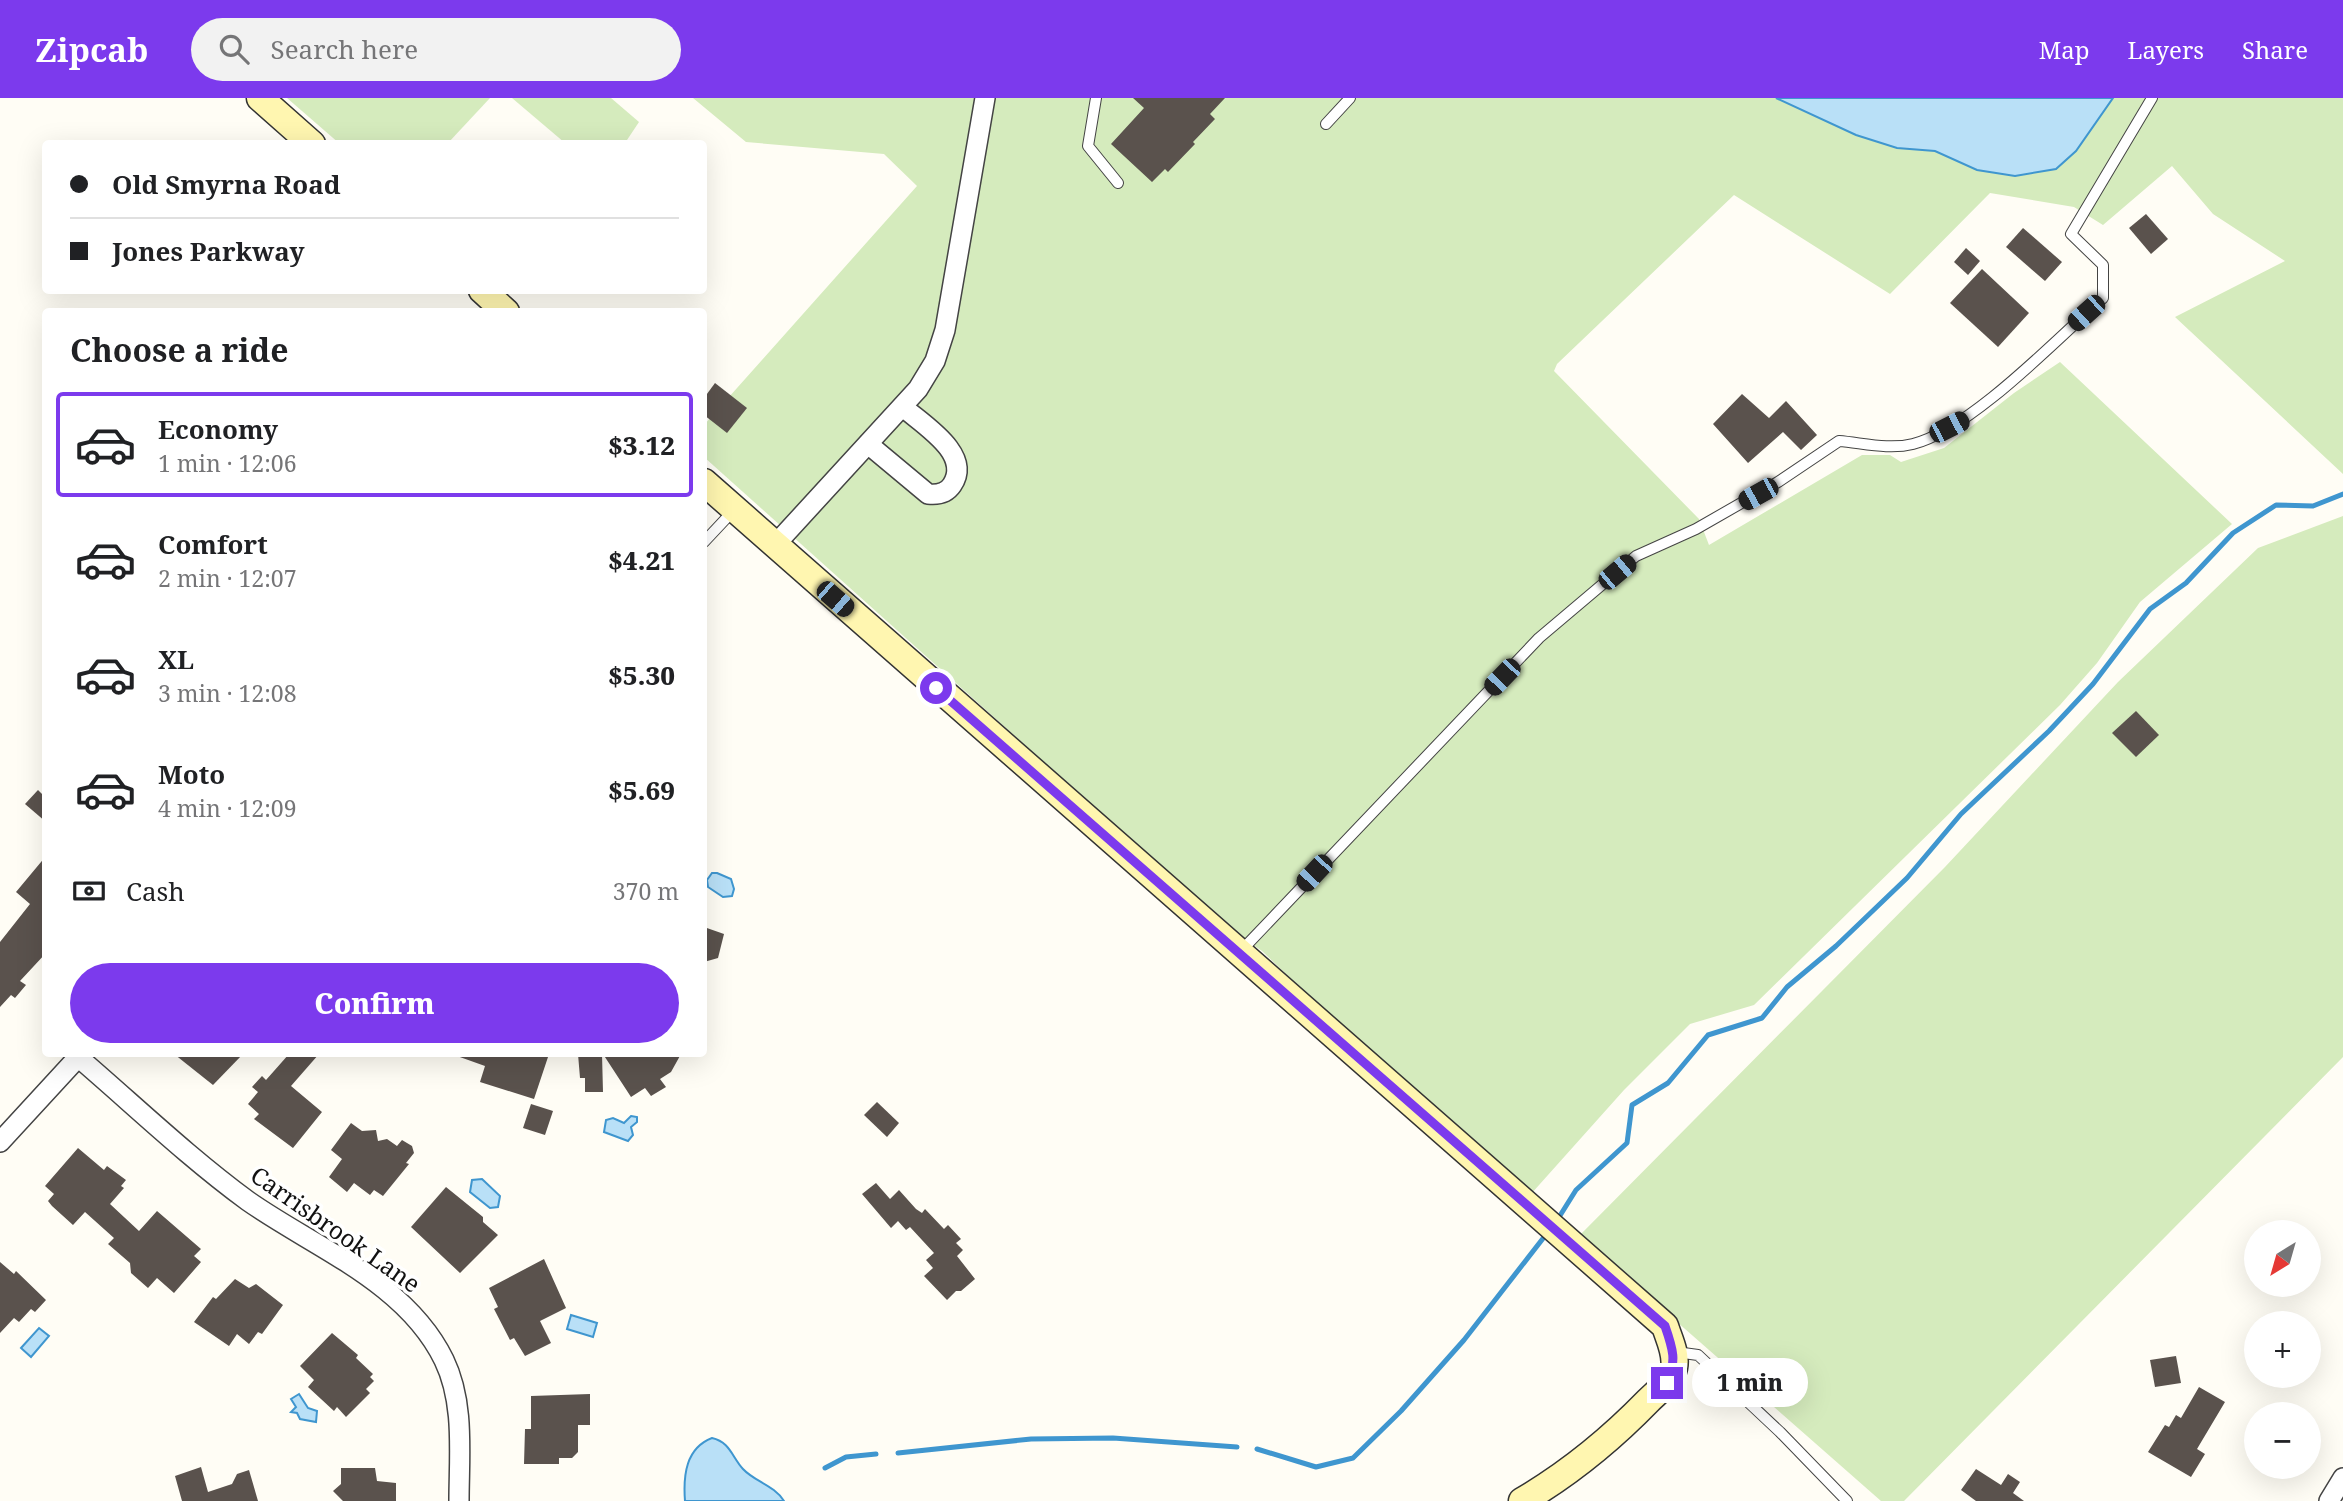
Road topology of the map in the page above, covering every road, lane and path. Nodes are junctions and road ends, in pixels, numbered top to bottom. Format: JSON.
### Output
{"nodes":[{"id":1,"x":260,"y":98,"type":"edge"},
{"id":2,"x":985,"y":98,"type":"edge"},
{"id":3,"x":1096,"y":98,"type":"edge"},
{"id":4,"x":1350,"y":98,"type":"edge"},
{"id":5,"x":2152,"y":98,"type":"edge"},
{"id":6,"x":1326,"y":124,"type":"dead end"},
{"id":7,"x":307,"y":140,"type":"edge"},
{"id":8,"x":1118,"y":183,"type":"dead end"},
{"id":9,"x":486,"y":294,"type":"edge"},
{"id":10,"x":502,"y":308,"type":"edge"},
{"id":11,"x":903,"y":407,"type":"junction"},
{"id":12,"x":868,"y":444,"type":"junction"},
{"id":13,"x":707,"y":485,"type":"edge"},
{"id":14,"x":734,"y":510,"type":"junction"},
{"id":15,"x":707,"y":539,"type":"edge"},
{"id":16,"x":774,"y":546,"type":"junction"},
{"id":17,"x":1239,"y":952,"type":"junction"},
{"id":18,"x":77,"y":1057,"type":"edge"},
{"id":19,"x":81,"y":1057,"type":"edge"},
{"id":20,"x":0,"y":1142,"type":"edge"},
{"id":21,"x":1674,"y":1352,"type":"junction"},
{"id":22,"x":2343,"y":1478,"type":"edge"},
{"id":23,"x":459,"y":1501,"type":"edge"},
{"id":24,"x":1522,"y":1501,"type":"edge"},
{"id":25,"x":1847,"y":1501,"type":"edge"},
{"id":26,"x":2329,"y":1501,"type":"edge"}],
"edges":[{"from":1,"to":7,"type":"street"},
{"from":2,"to":11,"type":"street"},
{"from":3,"to":8,"type":"lane"},
{"from":4,"to":6,"type":"lane"},
{"from":5,"to":17,"type":"lane"},
{"from":9,"to":10,"type":"street"},
{"from":11,"to":12,"type":"street"},
{"from":11,"to":12,"type":"street"},
{"from":12,"to":16,"type":"street"},
{"from":13,"to":14,"type":"street"},
{"from":14,"to":15,"type":"lane"},
{"from":14,"to":16,"type":"street"},
{"from":16,"to":17,"type":"street"},
{"from":17,"to":21,"type":"street"},
{"from":18,"to":20,"type":"street"},
{"from":19,"to":23,"type":"street","name":"Carrisbrook Lane"},
{"from":21,"to":24,"type":"street"},
{"from":21,"to":25,"type":"lane"},
{"from":22,"to":26,"type":"street"}]}
